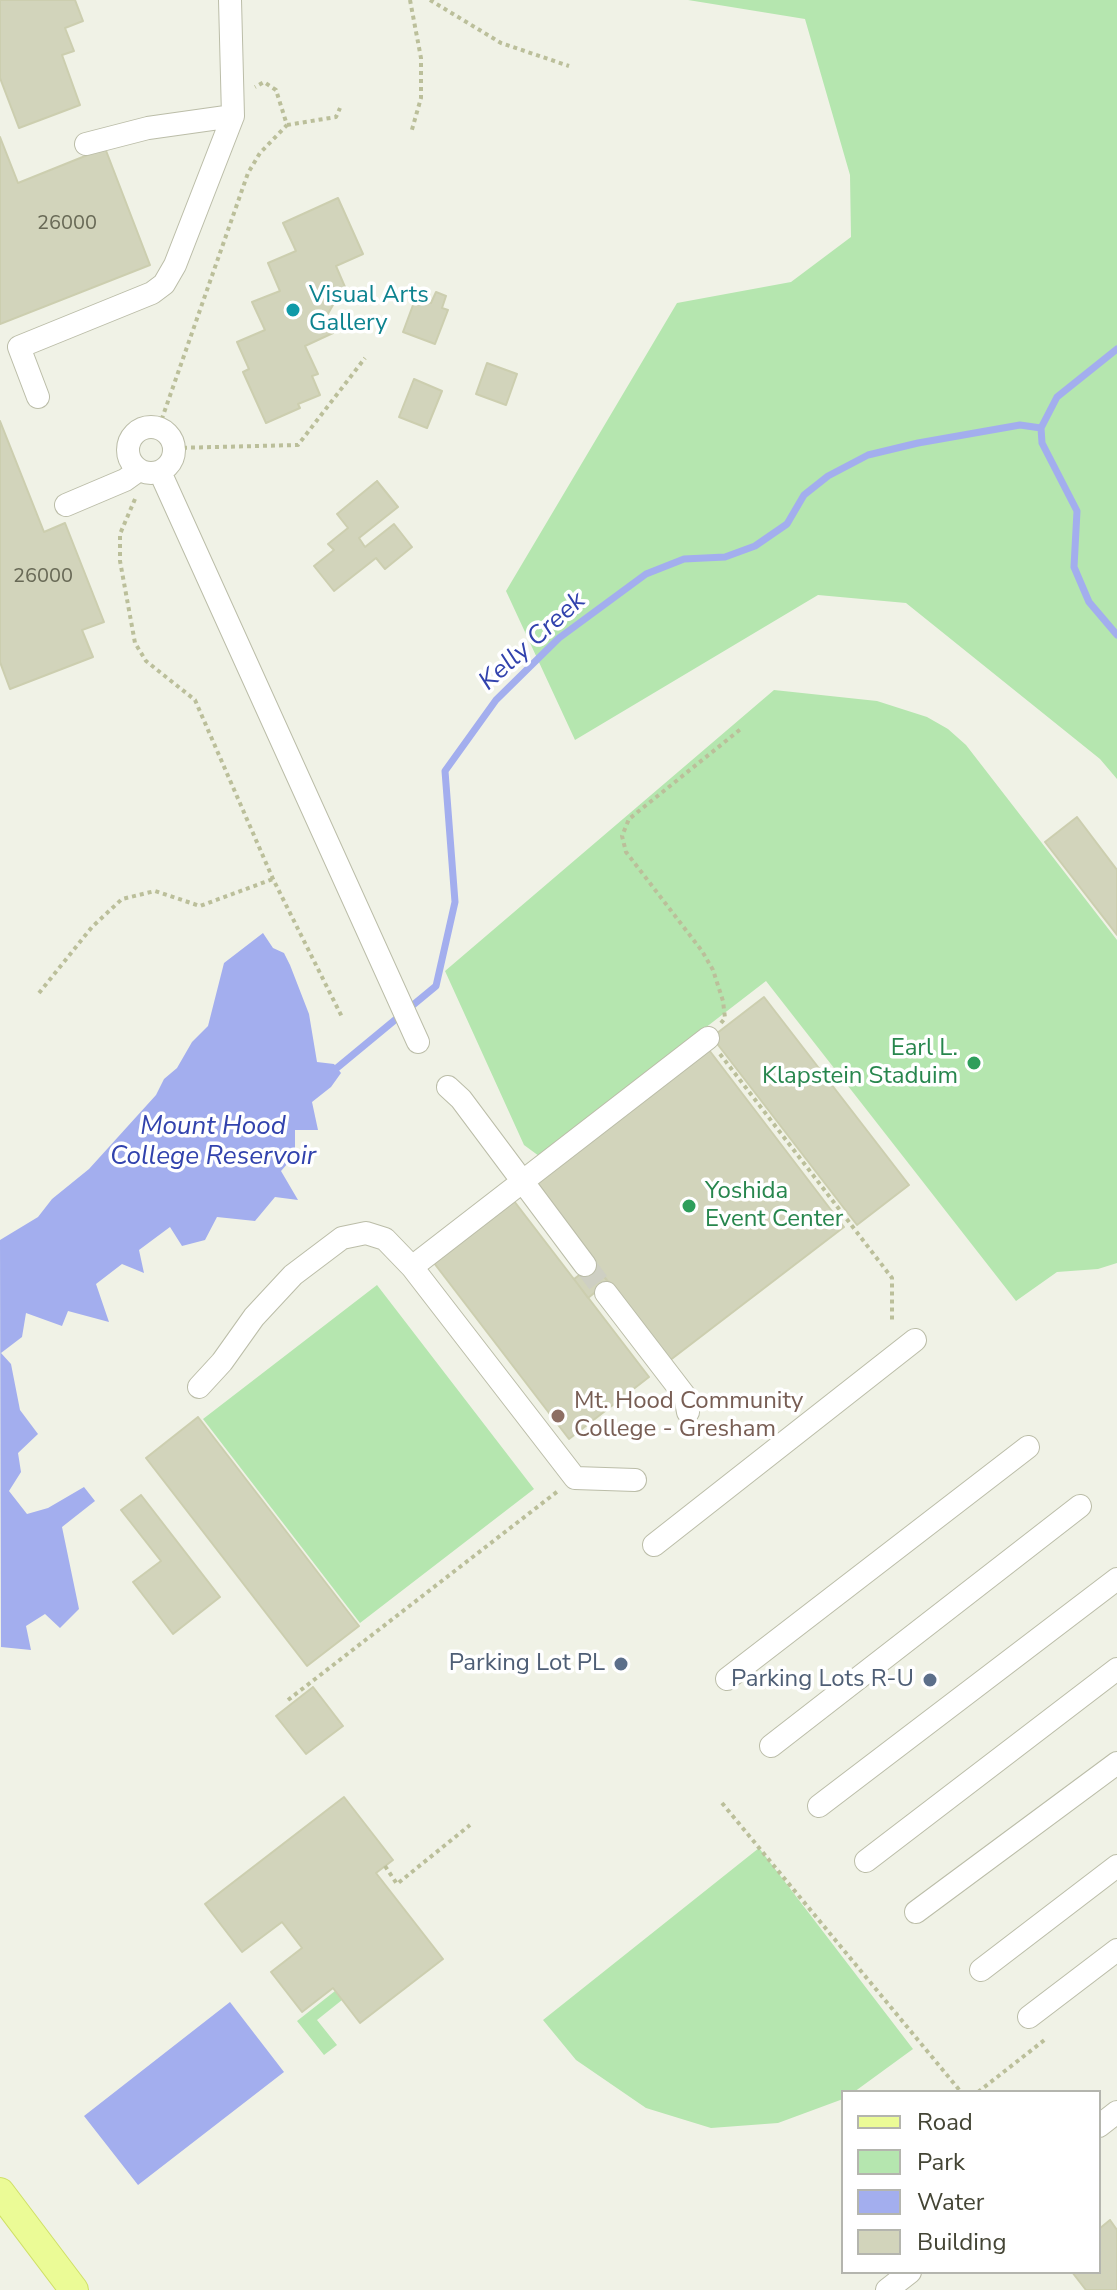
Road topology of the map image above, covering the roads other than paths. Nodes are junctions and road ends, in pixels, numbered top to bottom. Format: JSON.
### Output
{"nodes":[{"id":1,"x":230,"y":0,"type":"edge"},
{"id":2,"x":234,"y":106,"type":"junction"},
{"id":3,"x":86,"y":144,"type":"dead end"},
{"id":4,"x":38,"y":397,"type":"dead end"},
{"id":5,"x":149,"y":472,"type":"junction"},
{"id":6,"x":66,"y":505,"type":"dead end"},
{"id":7,"x":708,"y":1038,"type":"road end"},
{"id":8,"x":418,"y":1042,"type":"dead end"},
{"id":9,"x":448,"y":1087,"type":"dead end"},
{"id":10,"x":522,"y":1181,"type":"junction"},
{"id":11,"x":585,"y":1265,"type":"tunnel mouth"},
{"id":12,"x":412,"y":1267,"type":"junction"},
{"id":13,"x":606,"y":1293,"type":"tunnel mouth"},
{"id":14,"x":915,"y":1340,"type":"dead end"},
{"id":15,"x":199,"y":1387,"type":"dead end"},
{"id":16,"x":688,"y":1412,"type":"dead end"},
{"id":17,"x":1028,"y":1447,"type":"dead end"},
{"id":18,"x":635,"y":1480,"type":"dead end"},
{"id":19,"x":1080,"y":1506,"type":"dead end"},
{"id":20,"x":654,"y":1545,"type":"dead end"},
{"id":21,"x":1117,"y":1579,"type":"edge"},
{"id":22,"x":1117,"y":1669,"type":"edge"},
{"id":23,"x":727,"y":1679,"type":"dead end"},
{"id":24,"x":771,"y":1746,"type":"dead end"},
{"id":25,"x":1117,"y":1763,"type":"edge"},
{"id":26,"x":819,"y":1806,"type":"dead end"},
{"id":27,"x":866,"y":1861,"type":"dead end"},
{"id":28,"x":1117,"y":1866,"type":"edge"},
{"id":29,"x":916,"y":1912,"type":"dead end"},
{"id":30,"x":1117,"y":1950,"type":"edge"},
{"id":31,"x":981,"y":1970,"type":"dead end"},
{"id":32,"x":1029,"y":2017,"type":"dead end"},
{"id":33,"x":1117,"y":2112,"type":"edge"},
{"id":34,"x":1101,"y":2124,"type":"edge"},
{"id":35,"x":0,"y":2192,"type":"edge"},
{"id":36,"x":907,"y":2274,"type":"edge"},
{"id":37,"x":74,"y":2290,"type":"edge"},
{"id":38,"x":887,"y":2290,"type":"edge"}],
"edges":[{"from":1,"to":2,"type":"street"},
{"from":2,"to":3,"type":"street"},
{"from":2,"to":4,"type":"street"},
{"from":5,"to":5,"type":"street"},
{"from":5,"to":6,"type":"street"},
{"from":5,"to":8,"type":"street"},
{"from":7,"to":10,"type":"street"},
{"from":9,"to":10,"type":"street"},
{"from":10,"to":11,"type":"street"},
{"from":10,"to":12,"type":"street"},
{"from":12,"to":15,"type":"street"},
{"from":12,"to":18,"type":"street"},
{"from":13,"to":16,"type":"street"},
{"from":14,"to":20,"type":"street"},
{"from":17,"to":23,"type":"street"},
{"from":19,"to":24,"type":"street"},
{"from":21,"to":26,"type":"street"},
{"from":22,"to":27,"type":"street"},
{"from":25,"to":29,"type":"street"},
{"from":28,"to":31,"type":"street"},
{"from":30,"to":32,"type":"street"},
{"from":33,"to":34,"type":"street"},
{"from":35,"to":37,"type":"main road"},
{"from":36,"to":38,"type":"street"}]}
